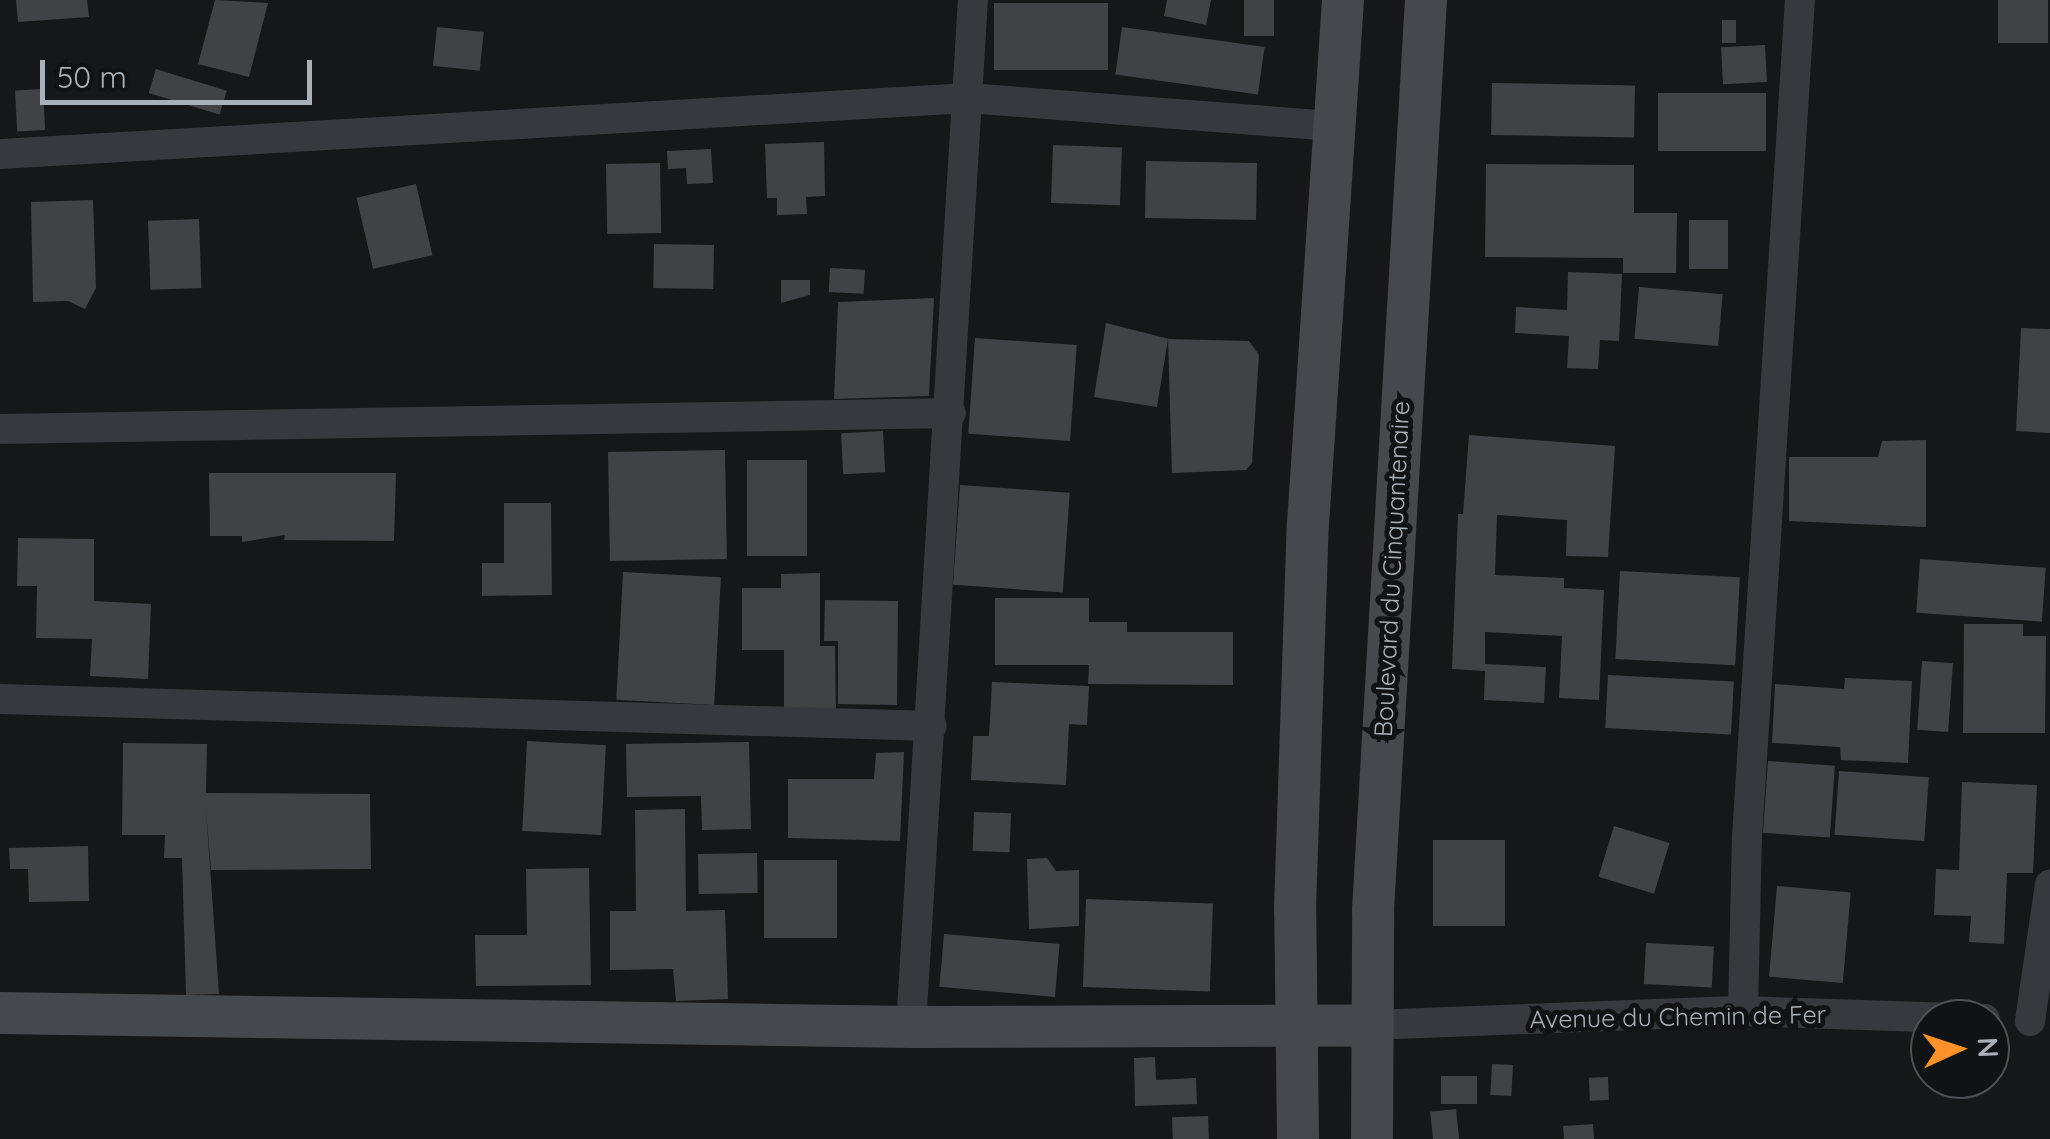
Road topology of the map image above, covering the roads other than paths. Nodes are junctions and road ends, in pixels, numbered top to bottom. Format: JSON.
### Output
{"nodes":[{"id":1,"x":973,"y":0,"type":"edge"},
{"id":2,"x":1343,"y":0,"type":"edge"},
{"id":3,"x":1426,"y":0,"type":"edge"},
{"id":4,"x":1800,"y":0,"type":"edge"},
{"id":5,"x":968,"y":98,"type":"junction"},
{"id":6,"x":1334,"y":126,"type":"junction"},
{"id":7,"x":0,"y":154,"type":"edge"},
{"id":8,"x":951,"y":413,"type":"junction"},
{"id":9,"x":0,"y":429,"type":"edge"},
{"id":10,"x":0,"y":699,"type":"edge"},
{"id":11,"x":932,"y":726,"type":"junction"},
{"id":12,"x":2050,"y":884,"type":"edge"},
{"id":13,"x":1743,"y":1011,"type":"junction"},
{"id":14,"x":0,"y":1013,"type":"edge"},
{"id":15,"x":1910,"y":1016,"type":"edge"},
{"id":16,"x":2010,"y":1020,"type":"edge"},
{"id":17,"x":2040,"y":1021,"type":"edge"},
{"id":18,"x":1293,"y":1023,"type":"junction"},
{"id":19,"x":1371,"y":1025,"type":"junction"},
{"id":20,"x":911,"y":1027,"type":"junction"},
{"id":21,"x":1298,"y":1139,"type":"edge"},
{"id":22,"x":1372,"y":1139,"type":"edge"}],
"edges":[{"from":1,"to":5,"type":"street"},
{"from":2,"to":6,"type":"main road"},
{"from":3,"to":19,"type":"main road","name":"Boulevard du Cinquantenaire"},
{"from":4,"to":13,"type":"street"},
{"from":5,"to":6,"type":"street"},
{"from":5,"to":7,"type":"street"},
{"from":5,"to":8,"type":"street"},
{"from":6,"to":18,"type":"main road"},
{"from":8,"to":9,"type":"street"},
{"from":8,"to":11,"type":"street"},
{"from":10,"to":11,"type":"street"},
{"from":11,"to":20,"type":"street"},
{"from":12,"to":17,"type":"street"},
{"from":13,"to":15,"type":"street","name":"Avenue du Chemin de Fer"},
{"from":13,"to":19,"type":"street","name":"Avenue du Chemin de Fer"},
{"from":14,"to":20,"type":"main road"},
{"from":16,"to":17,"type":"street","name":"Avenue du Chemin de Fer"},
{"from":18,"to":19,"type":"main road"},
{"from":18,"to":20,"type":"main road"},
{"from":18,"to":21,"type":"main road"},
{"from":19,"to":22,"type":"main road","name":"Boulevard du Cinquantenaire"}]}
